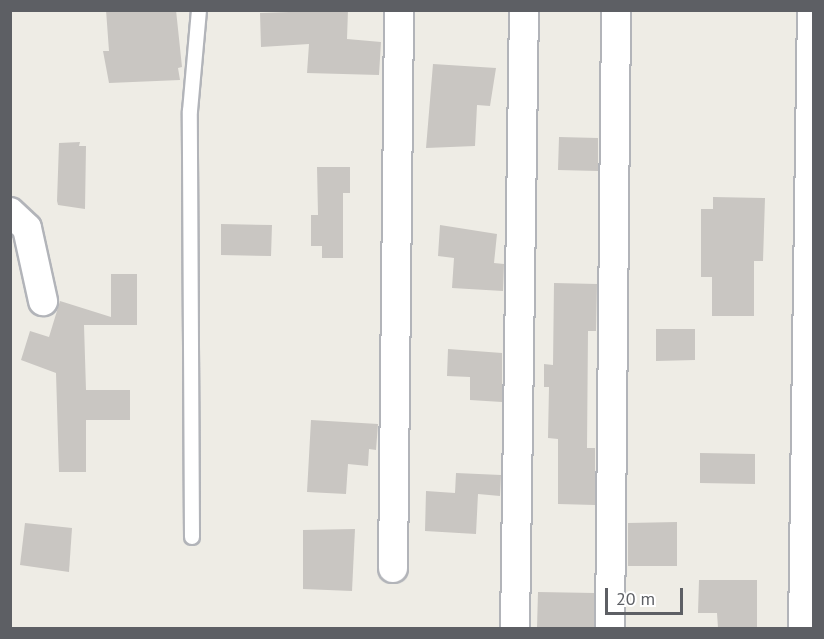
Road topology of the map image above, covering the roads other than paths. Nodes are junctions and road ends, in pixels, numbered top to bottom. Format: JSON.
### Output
{"nodes":[{"id":1,"x":199,"y":10,"type":"edge"},
{"id":2,"x":399,"y":10,"type":"edge"},
{"id":3,"x":524,"y":10,"type":"edge"},
{"id":4,"x":616,"y":10,"type":"edge"},
{"id":5,"x":812,"y":10,"type":"edge"},
{"id":6,"x":10,"y":212,"type":"edge"},
{"id":7,"x":43,"y":302,"type":"dead end"},
{"id":8,"x":192,"y":537,"type":"dead end"},
{"id":9,"x":393,"y":568,"type":"dead end"},
{"id":10,"x":515,"y":628,"type":"edge"},
{"id":11,"x":610,"y":628,"type":"edge"},
{"id":12,"x":803,"y":628,"type":"edge"}],
"edges":[{"from":1,"to":8,"type":"lane"},
{"from":2,"to":9,"type":"street"},
{"from":3,"to":10,"type":"street"},
{"from":4,"to":11,"type":"street"},
{"from":5,"to":12,"type":"street"},
{"from":6,"to":7,"type":"street"}]}
